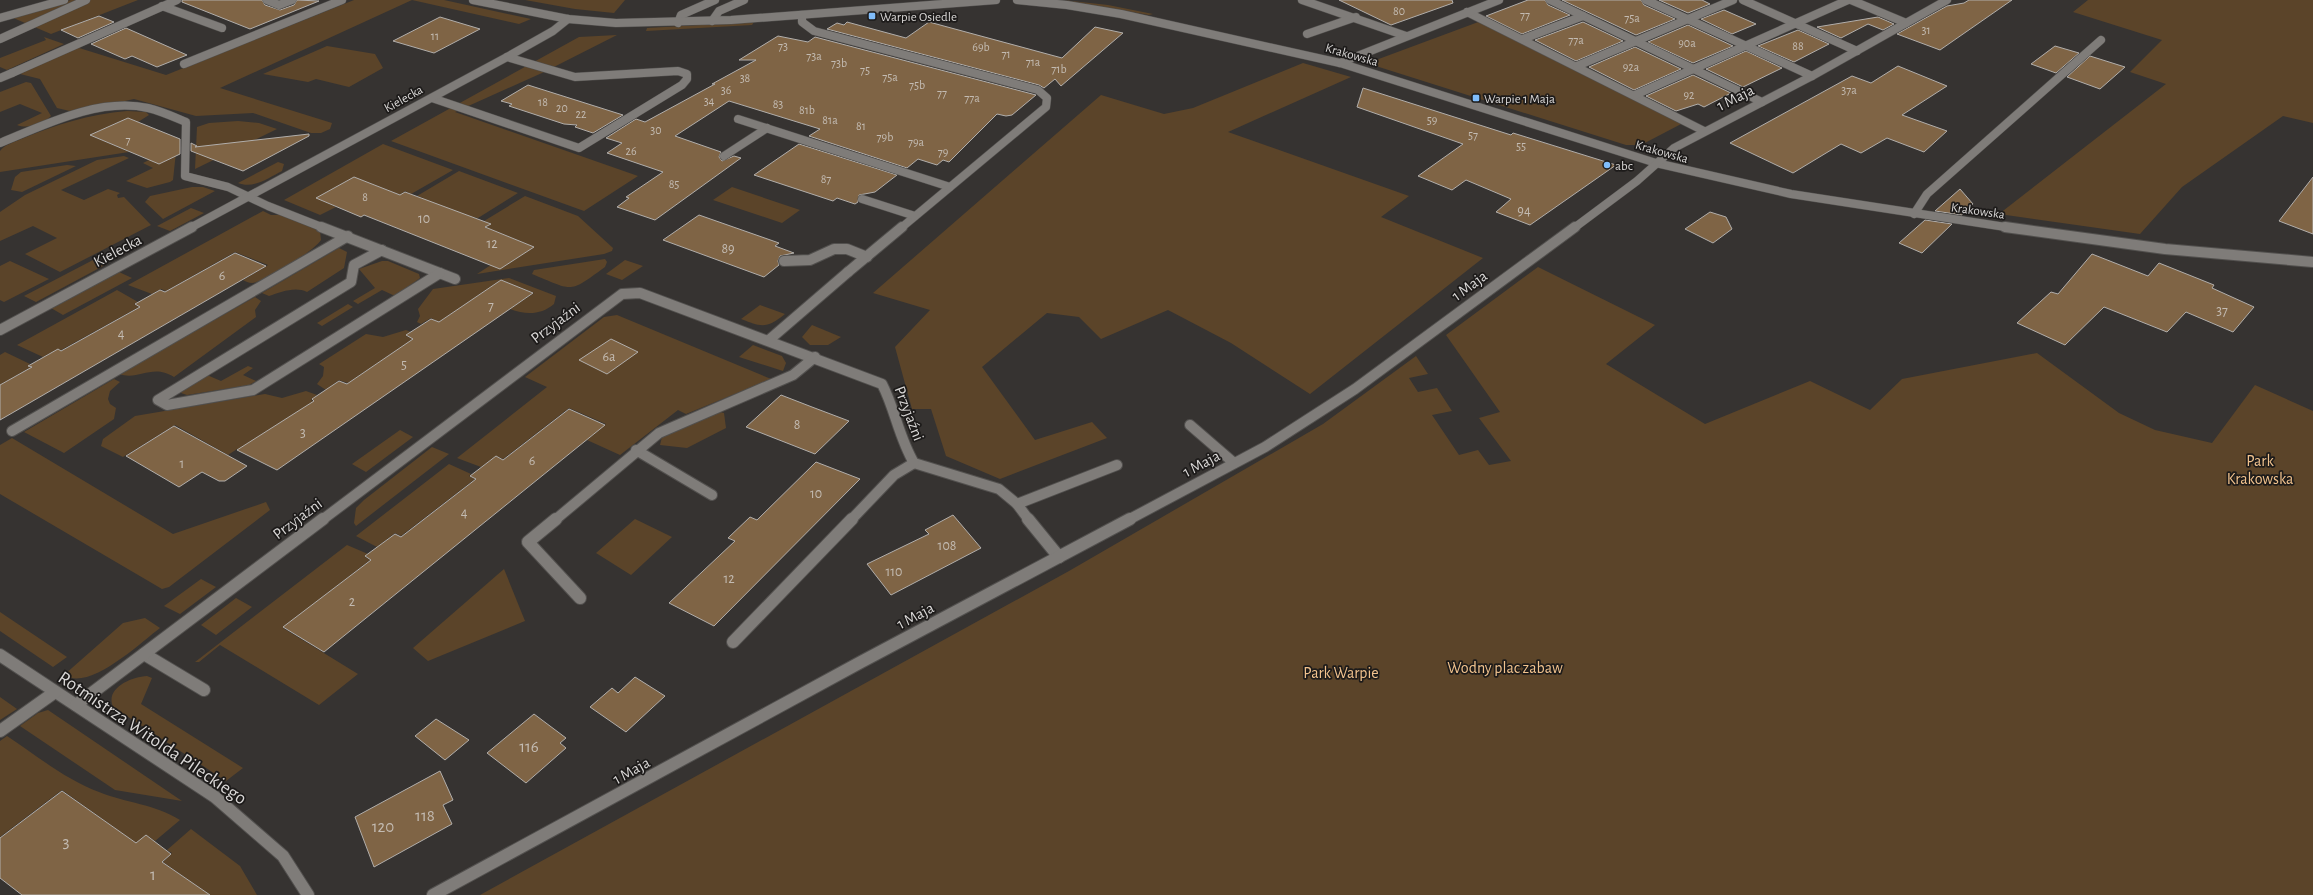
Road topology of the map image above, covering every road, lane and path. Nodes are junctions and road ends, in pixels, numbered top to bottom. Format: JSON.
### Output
{"nodes":[{"id":1,"x":64,"y":0,"type":"edge"},
{"id":2,"x":86,"y":0,"type":"edge"},
{"id":3,"x":177,"y":0,"type":"edge"},
{"id":4,"x":267,"y":0,"type":"edge"},
{"id":5,"x":292,"y":0,"type":"edge"},
{"id":6,"x":342,"y":0,"type":"edge"},
{"id":7,"x":473,"y":0,"type":"edge"},
{"id":8,"x":715,"y":0,"type":"edge"},
{"id":9,"x":744,"y":0,"type":"edge"},
{"id":10,"x":996,"y":0,"type":"edge"},
{"id":11,"x":1017,"y":0,"type":"edge"},
{"id":12,"x":1302,"y":0,"type":"edge"},
{"id":13,"x":1499,"y":0,"type":"edge"},
{"id":14,"x":1550,"y":0,"type":"edge"},
{"id":15,"x":1646,"y":0,"type":"edge"},
{"id":16,"x":1733,"y":0,"type":"edge"},
{"id":17,"x":1743,"y":0,"type":"edge"},
{"id":18,"x":1850,"y":0,"type":"edge"},
{"id":19,"x":1947,"y":0,"type":"edge"},
{"id":20,"x":162,"y":6,"type":"junction"},
{"id":21,"x":1467,"y":12,"type":"junction"},
{"id":22,"x":802,"y":14,"type":"junction"},
{"id":23,"x":1583,"y":16,"type":"junction"},
{"id":24,"x":1356,"y":17,"type":"junction"},
{"id":25,"x":0,"y":18,"type":"edge"},
{"id":26,"x":568,"y":19,"type":"junction"},
{"id":27,"x":1688,"y":19,"type":"junction"},
{"id":28,"x":712,"y":21,"type":"junction"},
{"id":29,"x":678,"y":23,"type":"junction"},
{"id":30,"x":1906,"y":23,"type":"junction"},
{"id":31,"x":1796,"y":24,"type":"junction"},
{"id":32,"x":222,"y":28,"type":"dead end"},
{"id":33,"x":1308,"y":34,"type":"dead end"},
{"id":34,"x":1406,"y":36,"type":"junction"},
{"id":35,"x":0,"y":39,"type":"edge"},
{"id":36,"x":1523,"y":39,"type":"junction"},
{"id":37,"x":2101,"y":40,"type":"dead end"},
{"id":38,"x":1636,"y":41,"type":"junction"},
{"id":39,"x":1746,"y":45,"type":"junction"},
{"id":40,"x":1857,"y":51,"type":"junction"},
{"id":41,"x":508,"y":57,"type":"junction"},
{"id":42,"x":1340,"y":63,"type":"junction"},
{"id":43,"x":184,"y":64,"type":"dead end"},
{"id":44,"x":1577,"y":66,"type":"junction"},
{"id":45,"x":1694,"y":69,"type":"junction"},
{"id":46,"x":1812,"y":76,"type":"junction"},
{"id":47,"x":0,"y":78,"type":"edge"},
{"id":48,"x":1635,"y":95,"type":"junction"},
{"id":49,"x":432,"y":98,"type":"junction"},
{"id":50,"x":1762,"y":102,"type":"junction"},
{"id":51,"x":738,"y":119,"type":"dead end"},
{"id":52,"x":767,"y":128,"type":"junction"},
{"id":53,"x":1704,"y":131,"type":"junction"},
{"id":54,"x":0,"y":143,"type":"edge"},
{"id":55,"x":724,"y":156,"type":"dead end"},
{"id":56,"x":1656,"y":163,"type":"junction"},
{"id":57,"x":950,"y":187,"type":"junction"},
{"id":58,"x":249,"y":196,"type":"junction"},
{"id":59,"x":862,"y":199,"type":"dead end"},
{"id":60,"x":1914,"y":214,"type":"junction"},
{"id":61,"x":915,"y":216,"type":"junction"},
{"id":62,"x":348,"y":236,"type":"junction"},
{"id":63,"x":382,"y":250,"type":"junction"},
{"id":64,"x":867,"y":257,"type":"junction"},
{"id":65,"x":784,"y":261,"type":"dead end"},
{"id":66,"x":2313,"y":262,"type":"edge"},
{"id":67,"x":440,"y":273,"type":"junction"},
{"id":68,"x":455,"y":279,"type":"dead end"},
{"id":69,"x":0,"y":330,"type":"edge"},
{"id":70,"x":769,"y":340,"type":"junction"},
{"id":71,"x":815,"y":357,"type":"junction"},
{"id":72,"x":1190,"y":425,"type":"dead end"},
{"id":73,"x":12,"y":431,"type":"dead end"},
{"id":74,"x":636,"y":450,"type":"junction"},
{"id":75,"x":914,"y":462,"type":"junction"},
{"id":76,"x":1234,"y":463,"type":"junction"},
{"id":77,"x":1116,"y":464,"type":"dead end"},
{"id":78,"x":712,"y":495,"type":"dead end"},
{"id":79,"x":1017,"y":504,"type":"junction"},
{"id":80,"x":1059,"y":557,"type":"junction"},
{"id":81,"x":580,"y":598,"type":"dead end"},
{"id":82,"x":733,"y":642,"type":"dead end"},
{"id":83,"x":144,"y":654,"type":"junction"},
{"id":84,"x":0,"y":655,"type":"edge"},
{"id":85,"x":204,"y":690,"type":"dead end"},
{"id":86,"x":55,"y":692,"type":"junction"},
{"id":87,"x":76,"y":705,"type":"junction"},
{"id":88,"x":0,"y":731,"type":"edge"},
{"id":89,"x":308,"y":895,"type":"edge"},
{"id":90,"x":433,"y":895,"type":"edge"}],
"edges":[{"from":1,"to":25,"type":"street"},
{"from":2,"to":35,"type":"street"},
{"from":3,"to":20,"type":"street"},
{"from":4,"to":5,"type":"street"},
{"from":6,"to":43,"type":"street"},
{"from":7,"to":26,"type":"street"},
{"from":8,"to":29,"type":"street"},
{"from":9,"to":28,"type":"street"},
{"from":10,"to":22,"type":"street"},
{"from":11,"to":42,"type":"street","name":"Krakowska"},
{"from":12,"to":24,"type":"street"},
{"from":13,"to":21,"type":"street"},
{"from":14,"to":23,"type":"street"},
{"from":15,"to":27,"type":"street"},
{"from":16,"to":27,"type":"street"},
{"from":17,"to":31,"type":"street"},
{"from":18,"to":30,"type":"street"},
{"from":18,"to":31,"type":"street"},
{"from":19,"to":30,"type":"street","name":"1 Maja"},
{"from":20,"to":32,"type":"street"},
{"from":20,"to":47,"type":"street"},
{"from":21,"to":34,"type":"street"},
{"from":21,"to":36,"type":"street"},
{"from":22,"to":28,"type":"street"},
{"from":22,"to":57,"type":"street"},
{"from":23,"to":36,"type":"street"},
{"from":23,"to":38,"type":"street"},
{"from":24,"to":33,"type":"street"},
{"from":24,"to":34,"type":"street"},
{"from":26,"to":29,"type":"street"},
{"from":26,"to":41,"type":"street","name":"Kielecka"},
{"from":27,"to":38,"type":"street"},
{"from":27,"to":39,"type":"street"},
{"from":28,"to":29,"type":"street"},
{"from":30,"to":40,"type":"street","name":"1 Maja"},
{"from":31,"to":39,"type":"street"},
{"from":31,"to":40,"type":"street"},
{"from":34,"to":42,"type":"street"},
{"from":36,"to":44,"type":"street"},
{"from":37,"to":60,"type":"street"},
{"from":38,"to":44,"type":"street"},
{"from":38,"to":45,"type":"street"},
{"from":39,"to":45,"type":"street"},
{"from":39,"to":46,"type":"street"},
{"from":40,"to":46,"type":"street","name":"1 Maja"},
{"from":41,"to":49,"type":"street","name":"Kielecka"},
{"from":41,"to":49,"type":"street"},
{"from":42,"to":56,"type":"street","name":"Krakowska"},
{"from":44,"to":48,"type":"street"},
{"from":45,"to":48,"type":"street"},
{"from":45,"to":50,"type":"street"},
{"from":46,"to":50,"type":"street","name":"1 Maja"},
{"from":48,"to":53,"type":"street"},
{"from":49,"to":58,"type":"street","name":"Kielecka"},
{"from":50,"to":53,"type":"street","name":"1 Maja"},
{"from":51,"to":52,"type":"street"},
{"from":52,"to":55,"type":"street"},
{"from":52,"to":57,"type":"street"},
{"from":53,"to":56,"type":"street","name":"1 Maja"},
{"from":54,"to":58,"type":"street"},
{"from":56,"to":60,"type":"street","name":"Krakowska"},
{"from":56,"to":76,"type":"street","name":"1 Maja"},
{"from":57,"to":61,"type":"street"},
{"from":58,"to":62,"type":"street"},
{"from":58,"to":69,"type":"street","name":"Kielecka"},
{"from":59,"to":61,"type":"street"},
{"from":60,"to":66,"type":"street","name":"Krakowska"},
{"from":61,"to":64,"type":"street"},
{"from":62,"to":63,"type":"street"},
{"from":62,"to":73,"type":"street"},
{"from":63,"to":67,"type":"street"},
{"from":63,"to":67,"type":"street"},
{"from":64,"to":65,"type":"street"},
{"from":64,"to":70,"type":"street"},
{"from":67,"to":68,"type":"street"},
{"from":70,"to":71,"type":"street","name":"Przyjaźni"},
{"from":70,"to":83,"type":"street","name":"Przyjaźni"},
{"from":71,"to":74,"type":"street"},
{"from":71,"to":75,"type":"street","name":"Przyjaźni"},
{"from":72,"to":76,"type":"street"},
{"from":74,"to":78,"type":"street"},
{"from":74,"to":81,"type":"street"},
{"from":75,"to":79,"type":"street","name":"Przyjaźni"},
{"from":75,"to":82,"type":"street"},
{"from":76,"to":80,"type":"street","name":"1 Maja"},
{"from":77,"to":79,"type":"street"},
{"from":79,"to":80,"type":"street","name":"Przyjaźni"},
{"from":80,"to":90,"type":"street","name":"1 Maja"},
{"from":83,"to":85,"type":"street"},
{"from":83,"to":87,"type":"street","name":"Przyjaźni"},
{"from":84,"to":86,"type":"street","name":"Rotmistrza Witolda Pileckiego"},
{"from":86,"to":87,"type":"street","name":"Rotmistrza Witolda Pileckiego"},
{"from":86,"to":88,"type":"street"},
{"from":87,"to":89,"type":"street","name":"Rotmistrza Witolda Pileckiego"}]}
